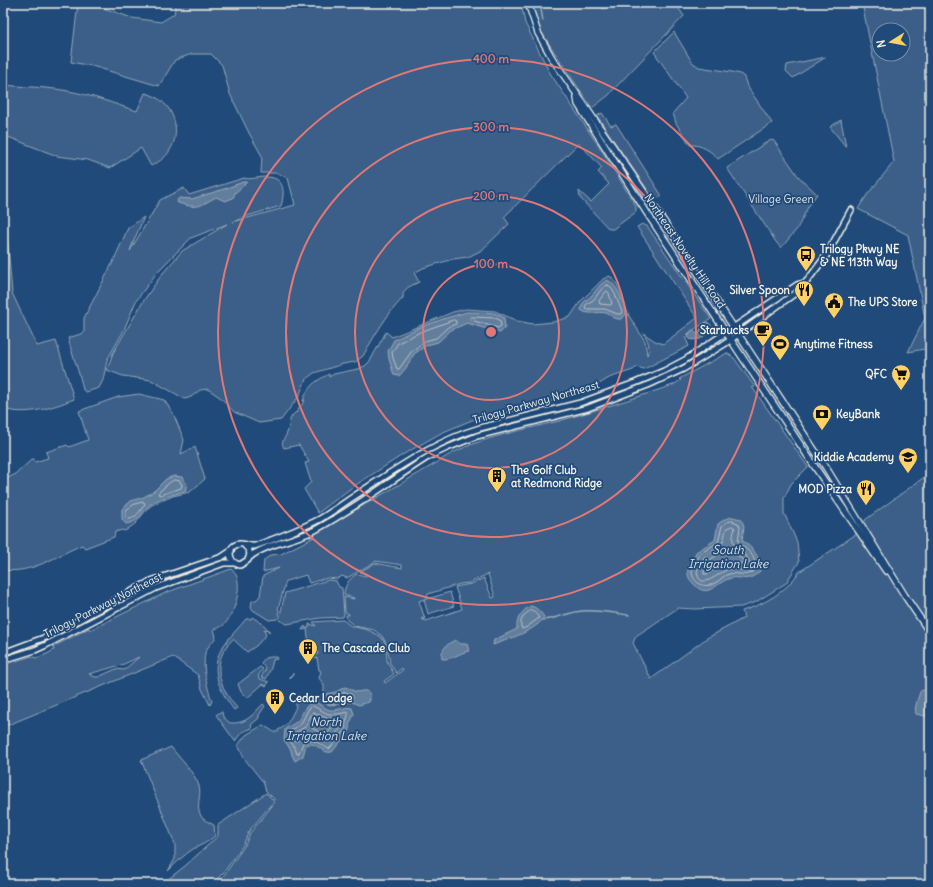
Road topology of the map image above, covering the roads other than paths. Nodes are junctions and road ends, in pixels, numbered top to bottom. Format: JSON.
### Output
{"nodes":[{"id":1,"x":528,"y":3,"type":"edge"},
{"id":2,"x":576,"y":94,"type":"junction"},
{"id":3,"x":851,"y":210,"type":"dead end"},
{"id":4,"x":806,"y":282,"type":"junction"},
{"id":5,"x":733,"y":328,"type":"junction"},
{"id":6,"x":727,"y":332,"type":"junction"},
{"id":7,"x":737,"y":334,"type":"junction"},
{"id":8,"x":731,"y":339,"type":"junction"},
{"id":9,"x":245,"y":546,"type":"junction"},
{"id":10,"x":231,"y":551,"type":"junction"},
{"id":11,"x":250,"y":557,"type":"junction"},
{"id":12,"x":234,"y":563,"type":"junction"},
{"id":13,"x":905,"y":596,"type":"junction"},
{"id":14,"x":930,"y":633,"type":"edge"},
{"id":15,"x":3,"y":653,"type":"edge"},
{"id":16,"x":3,"y":660,"type":"edge"}],
"edges":[{"from":1,"to":2,"type":"main road","name":"Northeast Novelty Hill Road"},
{"from":2,"to":5,"type":"main road","name":"Northeast Novelty Hill Road"},
{"from":2,"to":6,"type":"main road","name":"Northeast Novelty Hill Road"},
{"from":3,"to":4,"type":"street"},
{"from":4,"to":5,"type":"street","name":"Trilogy Parkway Northeast"},
{"from":4,"to":7,"type":"street","name":"Trilogy Parkway Northeast"},
{"from":5,"to":6,"type":"street","name":"Trilogy Parkway Northeast"},
{"from":5,"to":7,"type":"main road","name":"Northeast Novelty Hill Road"},
{"from":6,"to":8,"type":"main road","name":"Northeast Novelty Hill Road"},
{"from":6,"to":9,"type":"street","name":"Trilogy Parkway Northeast"},
{"from":7,"to":8,"type":"street","name":"Trilogy Parkway Northeast"},
{"from":7,"to":13,"type":"main road","name":"Northeast Novelty Hill Road"},
{"from":8,"to":11,"type":"street","name":"Trilogy Parkway Northeast"},
{"from":8,"to":13,"type":"main road","name":"Northeast Novelty Hill Road"},
{"from":9,"to":10,"type":"street"},
{"from":9,"to":11,"type":"street"},
{"from":10,"to":12,"type":"street"},
{"from":10,"to":15,"type":"street","name":"Trilogy Parkway Northeast"},
{"from":11,"to":12,"type":"street"},
{"from":12,"to":16,"type":"street","name":"Trilogy Parkway Northeast"},
{"from":13,"to":14,"type":"main road","name":"Northeast Novelty Hill Road"}]}
